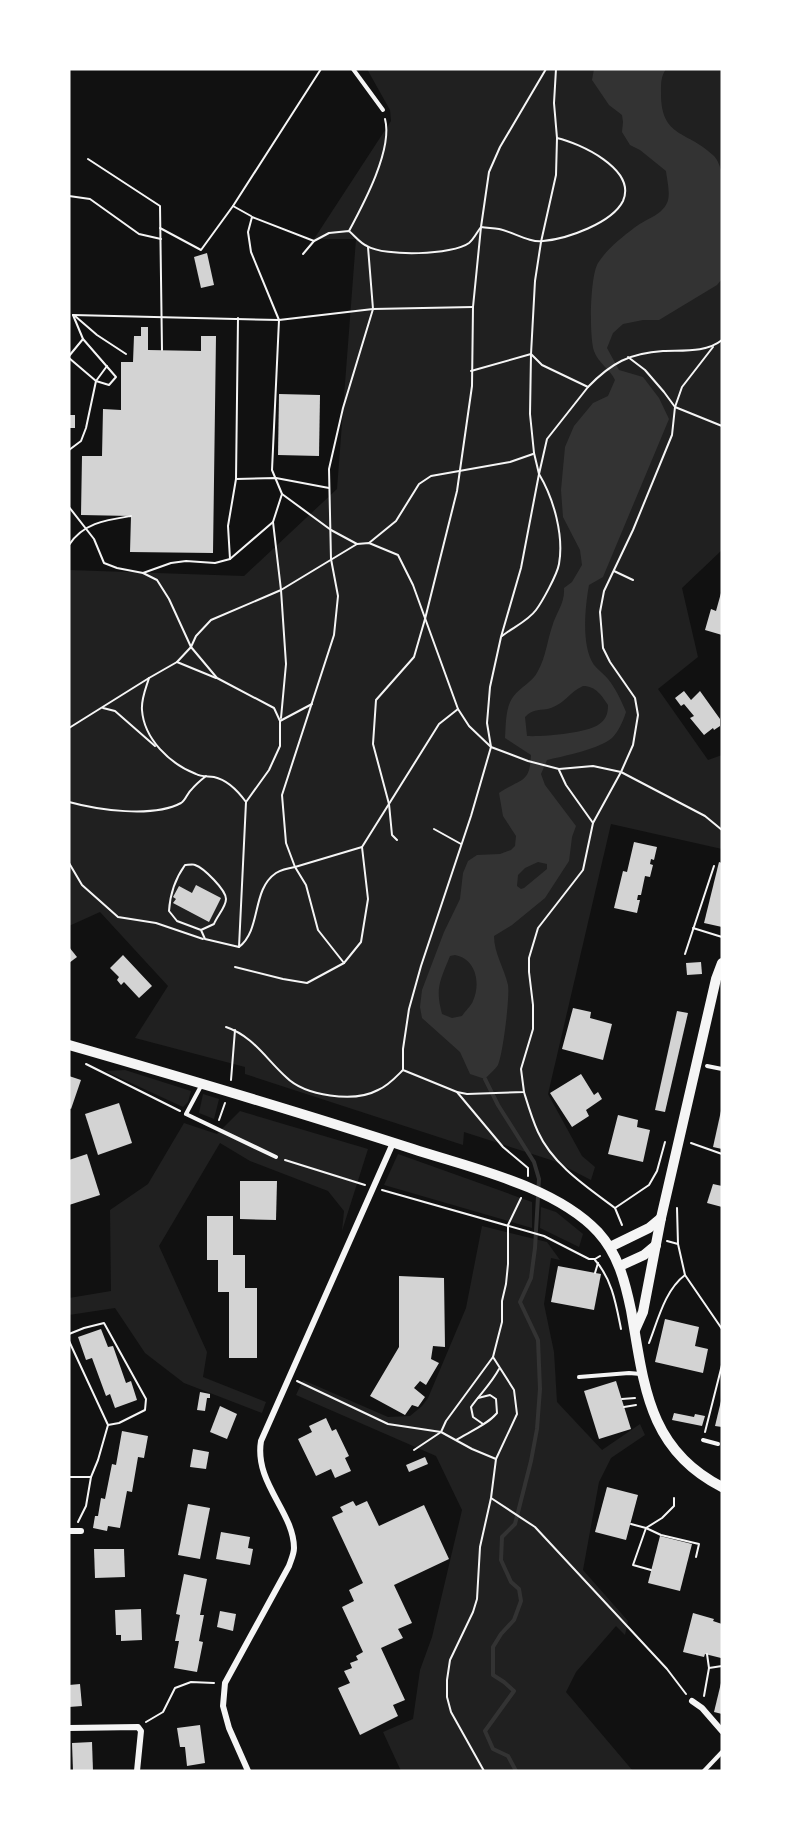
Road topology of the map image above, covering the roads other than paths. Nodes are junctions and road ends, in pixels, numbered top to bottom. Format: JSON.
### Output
{"nodes":[{"id":1,"x":353,"y":69,"type":"edge"},
{"id":2,"x":383,"y":110,"type":"road end"},
{"id":3,"x":722,"y":963,"type":"edge"},
{"id":4,"x":69,"y":1045,"type":"edge"},
{"id":5,"x":707,"y":1066,"type":"dead end"},
{"id":6,"x":722,"y":1069,"type":"edge"},
{"id":7,"x":202,"y":1083,"type":"junction"},
{"id":8,"x":393,"y":1143,"type":"junction"},
{"id":9,"x":276,"y":1157,"type":"road end"},
{"id":10,"x":661,"y":1218,"type":"junction"},
{"id":11,"x":660,"y":1243,"type":"junction"},
{"id":12,"x":610,"y":1247,"type":"junction"},
{"id":13,"x":620,"y":1266,"type":"junction"},
{"id":14,"x":634,"y":1330,"type":"junction"},
{"id":15,"x":641,"y":1375,"type":"junction"},
{"id":16,"x":579,"y":1377,"type":"dead end"},
{"id":17,"x":702,"y":1440,"type":"road end"},
{"id":18,"x":718,"y":1444,"type":"dead end"},
{"id":19,"x":722,"y":1487,"type":"edge"},
{"id":20,"x":692,"y":1701,"type":"road end"},
{"id":21,"x":69,"y":1728,"type":"edge"},
{"id":22,"x":722,"y":1731,"type":"edge"},
{"id":23,"x":722,"y":1752,"type":"edge"},
{"id":24,"x":137,"y":1771,"type":"edge"},
{"id":25,"x":248,"y":1771,"type":"edge"},
{"id":26,"x":704,"y":1771,"type":"edge"}],
"edges":[{"from":1,"to":2,"type":"lane"},
{"from":3,"to":10,"type":"main road"},
{"from":4,"to":7,"type":"main road"},
{"from":5,"to":6,"type":"lane"},
{"from":7,"to":8,"type":"main road"},
{"from":7,"to":9,"type":"lane"},
{"from":8,"to":12,"type":"main road"},
{"from":8,"to":25,"type":"street"},
{"from":10,"to":11,"type":"main road"},
{"from":10,"to":12,"type":"main road"},
{"from":11,"to":13,"type":"main road"},
{"from":11,"to":14,"type":"main road"},
{"from":12,"to":13,"type":"main road"},
{"from":13,"to":14,"type":"main road"},
{"from":14,"to":15,"type":"main road"},
{"from":15,"to":16,"type":"lane"},
{"from":15,"to":19,"type":"main road"},
{"from":17,"to":18,"type":"lane"},
{"from":20,"to":22,"type":"street"},
{"from":21,"to":24,"type":"street"},
{"from":23,"to":26,"type":"lane"}]}
